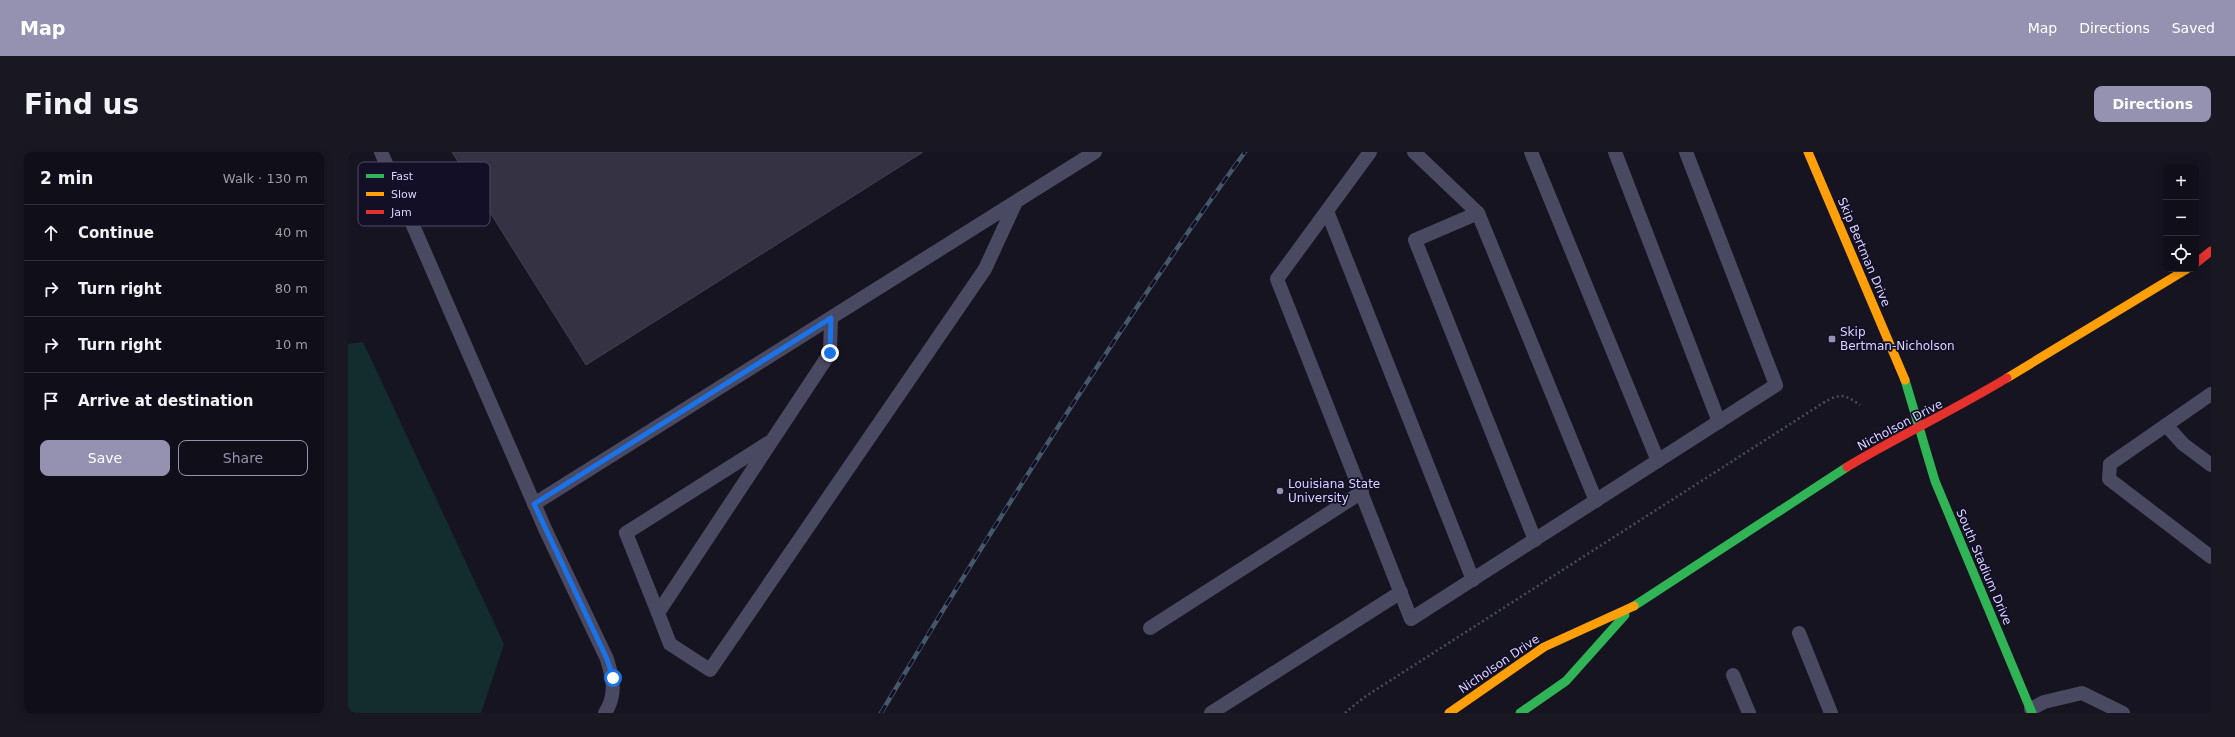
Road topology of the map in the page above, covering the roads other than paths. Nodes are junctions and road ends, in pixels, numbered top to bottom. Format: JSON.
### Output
{"nodes":[{"id":1,"x":381,"y":152,"type":"edge"},
{"id":2,"x":1095,"y":152,"type":"edge"},
{"id":3,"x":1370,"y":152,"type":"edge"},
{"id":4,"x":1414,"y":152,"type":"edge"},
{"id":5,"x":1531,"y":152,"type":"edge"},
{"id":6,"x":1615,"y":152,"type":"edge"},
{"id":7,"x":1686,"y":152,"type":"edge"},
{"id":8,"x":1808,"y":152,"type":"edge"},
{"id":9,"x":385,"y":162,"type":"edge"},
{"id":10,"x":1015,"y":204,"type":"junction"},
{"id":11,"x":1327,"y":211,"type":"junction"},
{"id":12,"x":1478,"y":213,"type":"junction"},
{"id":13,"x":413,"y":226,"type":"edge"},
{"id":14,"x":2211,"y":251,"type":"edge"},
{"id":15,"x":2199,"y":261,"type":"edge"},
{"id":16,"x":2182,"y":272,"type":"edge"},
{"id":17,"x":831,"y":318,"type":"junction"},
{"id":18,"x":2211,"y":394,"type":"edge"},
{"id":19,"x":1719,"y":422,"type":"junction"},
{"id":20,"x":2166,"y":425,"type":"junction"},
{"id":21,"x":1920,"y":429,"type":"junction"},
{"id":22,"x":772,"y":440,"type":"junction"},
{"id":23,"x":1658,"y":461,"type":"junction"},
{"id":24,"x":2211,"y":465,"type":"edge"},
{"id":25,"x":1362,"y":492,"type":"junction"},
{"id":26,"x":1596,"y":501,"type":"junction"},
{"id":27,"x":534,"y":504,"type":"junction"},
{"id":28,"x":1535,"y":540,"type":"junction"},
{"id":29,"x":2211,"y":557,"type":"edge"},
{"id":30,"x":1473,"y":580,"type":"junction"},
{"id":31,"x":1401,"y":592,"type":"junction"},
{"id":32,"x":1630,"y":609,"type":"junction"},
{"id":33,"x":658,"y":613,"type":"junction"},
{"id":34,"x":1150,"y":628,"type":"dead end"},
{"id":35,"x":1799,"y":633,"type":"dead end"},
{"id":36,"x":1733,"y":675,"type":"dead end"},
{"id":37,"x":2032,"y":711,"type":"edge"},
{"id":38,"x":605,"y":713,"type":"edge"},
{"id":39,"x":1211,"y":713,"type":"edge"},
{"id":40,"x":1450,"y":713,"type":"edge"},
{"id":41,"x":1520,"y":713,"type":"edge"},
{"id":42,"x":1749,"y":713,"type":"edge"},
{"id":43,"x":1831,"y":713,"type":"edge"},
{"id":44,"x":2123,"y":713,"type":"edge"}],
"edges":[{"from":1,"to":9,"type":"lane"},
{"from":2,"to":10,"type":"lane"},
{"from":3,"to":11,"type":"lane"},
{"from":4,"to":12,"type":"lane"},
{"from":5,"to":23,"type":"lane"},
{"from":6,"to":19,"type":"lane"},
{"from":7,"to":19,"type":"lane"},
{"from":8,"to":21,"type":"main road","name":"Skip Bertman Drive"},
{"from":10,"to":17,"type":"lane"},
{"from":10,"to":33,"type":"lane"},
{"from":11,"to":25,"type":"lane"},
{"from":11,"to":30,"type":"lane"},
{"from":12,"to":26,"type":"lane"},
{"from":12,"to":28,"type":"lane"},
{"from":13,"to":27,"type":"lane"},
{"from":14,"to":15,"type":"main road"},
{"from":16,"to":21,"type":"main road","name":"Nicholson Drive"},
{"from":17,"to":22,"type":"lane"},
{"from":17,"to":27,"type":"lane"},
{"from":18,"to":20,"type":"lane"},
{"from":19,"to":23,"type":"lane"},
{"from":20,"to":24,"type":"lane"},
{"from":20,"to":29,"type":"lane"},
{"from":21,"to":32,"type":"main road","name":"Nicholson Drive"},
{"from":21,"to":37,"type":"main road","name":"South Stadium Drive"},
{"from":22,"to":33,"type":"lane"},
{"from":22,"to":33,"type":"lane"},
{"from":23,"to":26,"type":"lane"},
{"from":25,"to":31,"type":"lane"},
{"from":25,"to":34,"type":"lane"},
{"from":26,"to":28,"type":"lane"},
{"from":27,"to":38,"type":"lane"},
{"from":28,"to":30,"type":"lane"},
{"from":30,"to":31,"type":"lane"},
{"from":31,"to":39,"type":"lane"},
{"from":32,"to":40,"type":"main road","name":"Nicholson Drive"},
{"from":32,"to":41,"type":"main road","name":"Nicholson Drive"},
{"from":35,"to":43,"type":"lane"},
{"from":36,"to":42,"type":"lane"},
{"from":37,"to":44,"type":"lane"}]}
